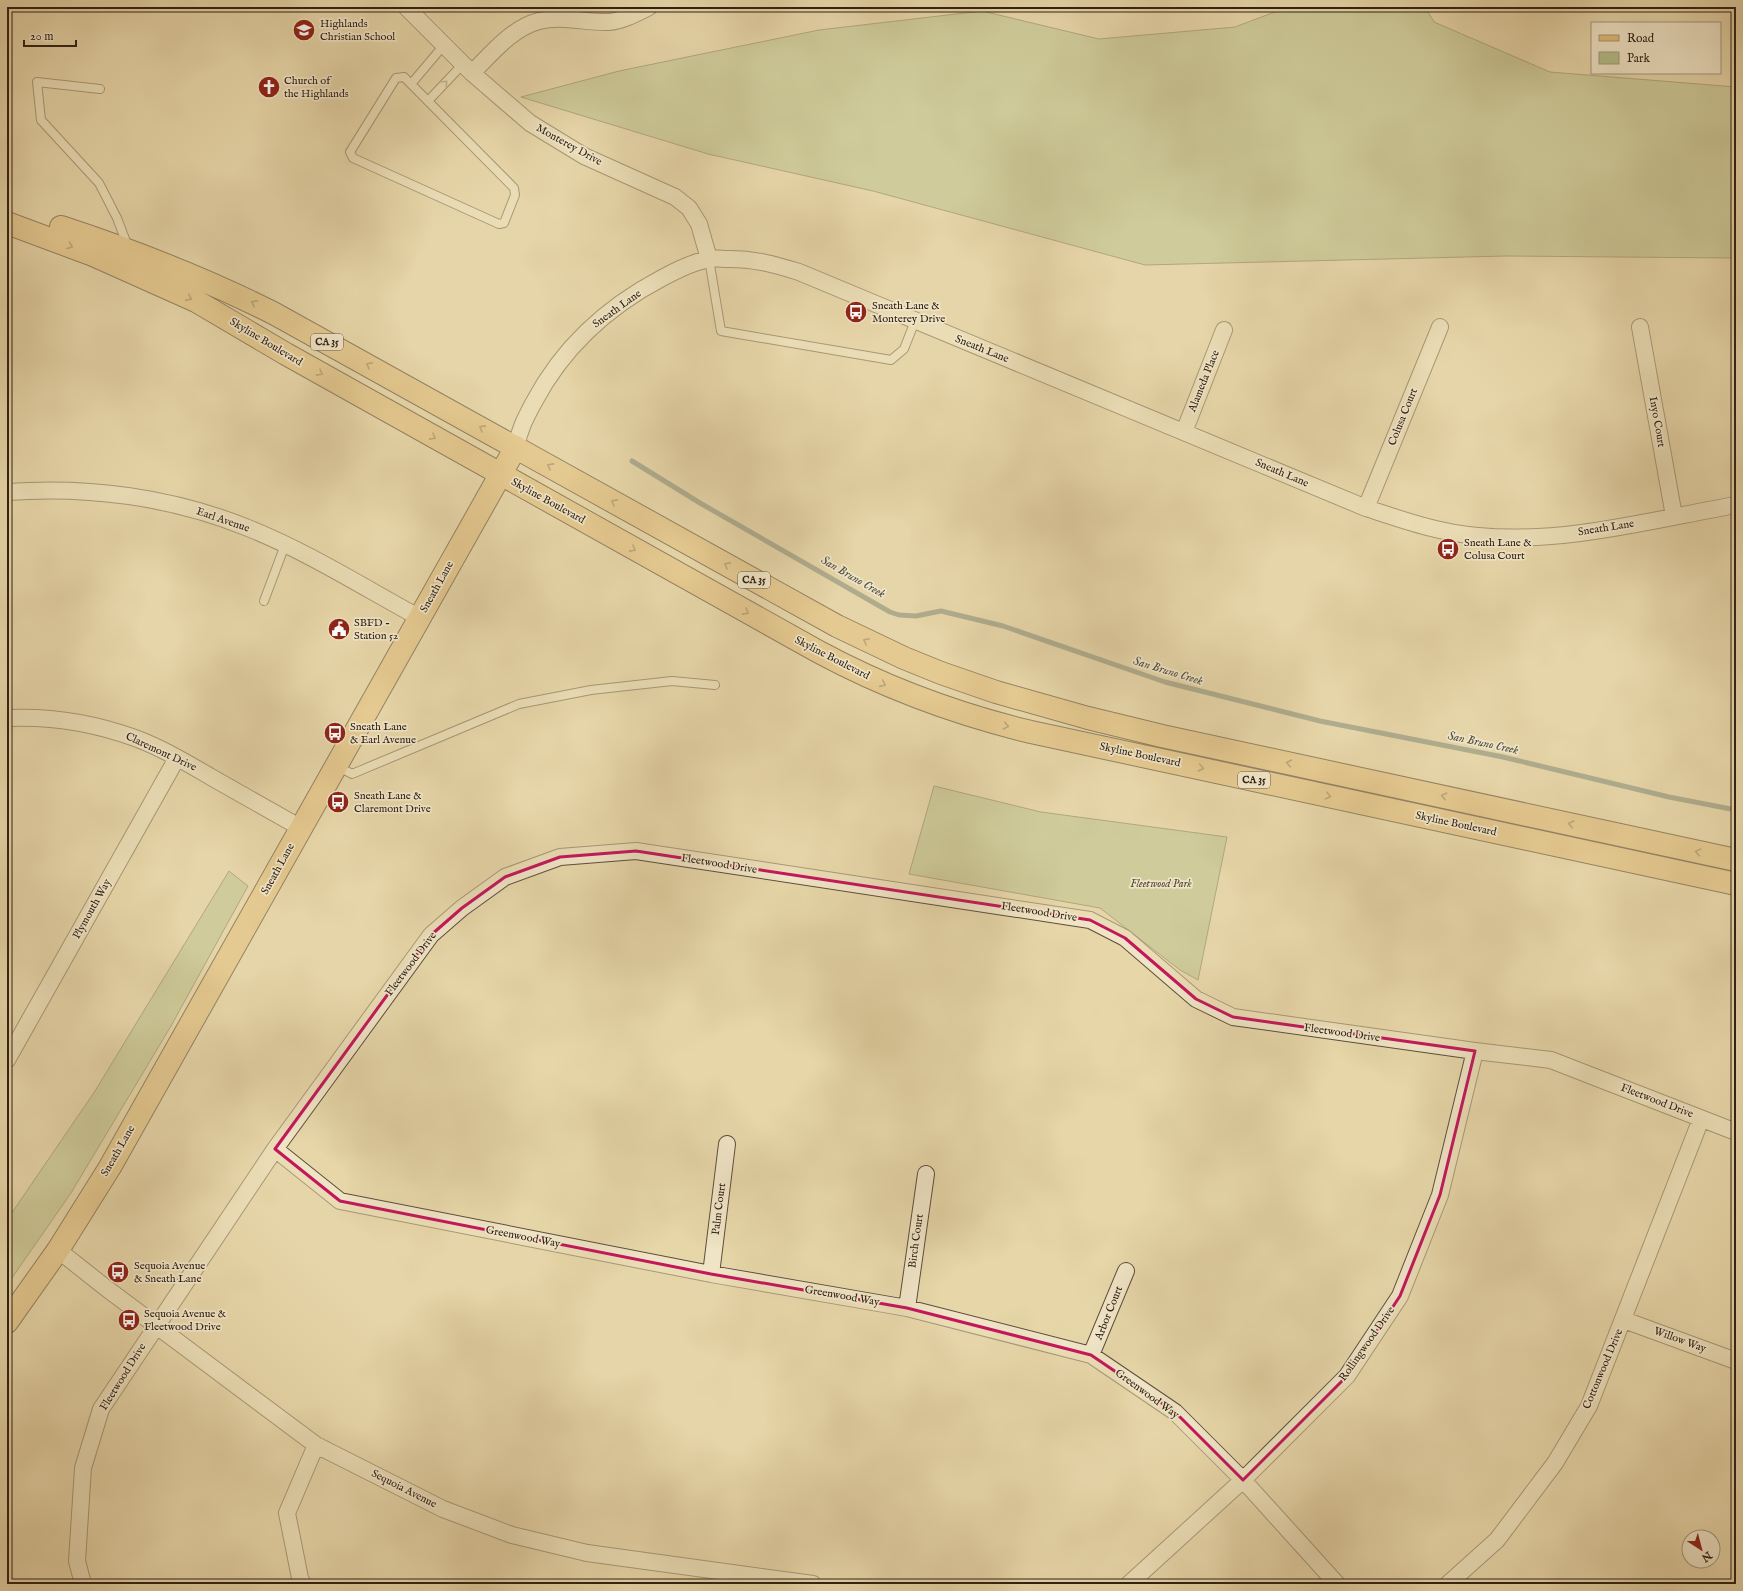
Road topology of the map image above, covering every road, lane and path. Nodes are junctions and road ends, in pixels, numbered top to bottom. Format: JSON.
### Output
{"nodes":[{"id":1,"x":406,"y":7,"type":"edge"},
{"id":2,"x":649,"y":7,"type":"edge"},
{"id":3,"x":444,"y":45,"type":"junction"},
{"id":4,"x":468,"y":68,"type":"junction"},
{"id":5,"x":410,"y":84,"type":"junction"},
{"id":6,"x":100,"y":89,"type":"dead end"},
{"id":7,"x":428,"y":101,"type":"junction"},
{"id":8,"x":7,"y":210,"type":"edge"},
{"id":9,"x":7,"y":223,"type":"edge"},
{"id":10,"x":130,"y":251,"type":"junction"},
{"id":11,"x":710,"y":259,"type":"junction"},
{"id":12,"x":915,"y":320,"type":"junction"},
{"id":13,"x":1440,"y":327,"type":"dead end"},
{"id":14,"x":1640,"y":327,"type":"dead end"},
{"id":15,"x":1224,"y":330,"type":"dead end"},
{"id":16,"x":1184,"y":432,"type":"junction"},
{"id":17,"x":516,"y":447,"type":"junction"},
{"id":18,"x":501,"y":475,"type":"junction"},
{"id":19,"x":7,"y":492,"type":"edge"},
{"id":20,"x":1736,"y":505,"type":"edge"},
{"id":21,"x":1366,"y":508,"type":"junction"},
{"id":22,"x":1674,"y":516,"type":"junction"},
{"id":23,"x":285,"y":544,"type":"junction"},
{"id":24,"x":264,"y":601,"type":"dead end"},
{"id":25,"x":420,"y":618,"type":"junction"},
{"id":26,"x":715,"y":685,"type":"dead end"},
{"id":27,"x":7,"y":718,"type":"edge"},
{"id":28,"x":177,"y":758,"type":"junction"},
{"id":29,"x":336,"y":765,"type":"junction"},
{"id":30,"x":301,"y":828,"type":"junction"},
{"id":31,"x":1736,"y":860,"type":"edge"},
{"id":32,"x":1736,"y":884,"type":"edge"},
{"id":33,"x":1475,"y":1051,"type":"junction"},
{"id":34,"x":7,"y":1060,"type":"edge"},
{"id":35,"x":1701,"y":1119,"type":"junction"},
{"id":36,"x":1736,"y":1132,"type":"edge"},
{"id":37,"x":727,"y":1144,"type":"dead end"},
{"id":38,"x":275,"y":1149,"type":"junction"},
{"id":39,"x":926,"y":1174,"type":"dead end"},
{"id":40,"x":58,"y":1250,"type":"junction"},
{"id":41,"x":1126,"y":1271,"type":"dead end"},
{"id":42,"x":711,"y":1274,"type":"junction"},
{"id":43,"x":907,"y":1308,"type":"junction"},
{"id":44,"x":1624,"y":1320,"type":"junction"},
{"id":45,"x":7,"y":1322,"type":"edge"},
{"id":46,"x":156,"y":1325,"type":"junction"},
{"id":47,"x":1091,"y":1355,"type":"junction"},
{"id":48,"x":1736,"y":1361,"type":"edge"},
{"id":49,"x":316,"y":1445,"type":"junction"},
{"id":50,"x":1243,"y":1480,"type":"junction"},
{"id":51,"x":741,"y":1579,"type":"edge"},
{"id":52,"x":83,"y":1584,"type":"edge"},
{"id":53,"x":303,"y":1584,"type":"edge"},
{"id":54,"x":813,"y":1584,"type":"edge"},
{"id":55,"x":1129,"y":1584,"type":"edge"},
{"id":56,"x":1337,"y":1584,"type":"edge"},
{"id":57,"x":1448,"y":1584,"type":"edge"}],
"edges":[{"from":1,"to":3,"type":"street","name":"Monterey Drive"},
{"from":2,"to":4,"type":"street"},
{"from":3,"to":4,"type":"street","name":"Monterey Drive"},
{"from":3,"to":5,"type":"lane"},
{"from":7,"to":4,"type":"lane","one_way":true},
{"from":4,"to":11,"type":"street","name":"Monterey Drive"},
{"from":5,"to":7,"type":"lane"},
{"from":5,"to":7,"type":"lane"},
{"from":6,"to":10,"type":"lane"},
{"from":8,"to":10,"type":"main road","number":"CA 35"},
{"from":9,"to":18,"type":"main road","name":"Skyline Boulevard","number":"CA 35","one_way":true},
{"from":17,"to":10,"type":"main road","number":"CA 35","one_way":true},
{"from":11,"to":12,"type":"street","name":"Sneath Lane"},
{"from":11,"to":12,"type":"lane"},
{"from":11,"to":17,"type":"street","name":"Sneath Lane"},
{"from":12,"to":16,"type":"street","name":"Sneath Lane"},
{"from":13,"to":21,"type":"street","name":"Colusa Court"},
{"from":14,"to":22,"type":"street","name":"Inyo Court"},
{"from":15,"to":16,"type":"street","name":"Alameda Place"},
{"from":16,"to":21,"type":"street","name":"Sneath Lane"},
{"from":17,"to":18,"type":"main road","name":"Sneath Lane"},
{"from":31,"to":17,"type":"main road","number":"CA 35","one_way":true},
{"from":18,"to":25,"type":"main road","name":"Sneath Lane"},
{"from":18,"to":32,"type":"main road","name":"Skyline Boulevard","number":"CA 35","one_way":true},
{"from":19,"to":23,"type":"street","name":"Earl Avenue"},
{"from":20,"to":22,"type":"street","name":"Sneath Lane"},
{"from":21,"to":22,"type":"street","name":"Sneath Lane"},
{"from":23,"to":24,"type":"lane"},
{"from":23,"to":25,"type":"street","name":"Earl Avenue"},
{"from":25,"to":29,"type":"main road","name":"Sneath Lane"},
{"from":26,"to":29,"type":"lane"},
{"from":27,"to":28,"type":"street","name":"Claremont Drive"},
{"from":28,"to":30,"type":"street","name":"Claremont Drive"},
{"from":28,"to":34,"type":"street","name":"Plymouth Way"},
{"from":29,"to":30,"type":"main road","name":"Sneath Lane"},
{"from":30,"to":40,"type":"main road","name":"Sneath Lane"},
{"from":33,"to":35,"type":"street","name":"Fleetwood Drive"},
{"from":33,"to":38,"type":"street","name":"Fleetwood Drive"},
{"from":33,"to":50,"type":"street","name":"Rollingwood Drive"},
{"from":35,"to":36,"type":"street","name":"Fleetwood Drive"},
{"from":35,"to":44,"type":"street","name":"Cottonwood Drive"},
{"from":37,"to":42,"type":"street","name":"Palm Court"},
{"from":38,"to":42,"type":"street","name":"Greenwood Way"},
{"from":38,"to":46,"type":"street","name":"Fleetwood Drive"},
{"from":39,"to":43,"type":"street","name":"Birch Court"},
{"from":40,"to":45,"type":"main road","name":"Sneath Lane"},
{"from":40,"to":46,"type":"street","name":"Sequoia Avenue"},
{"from":41,"to":47,"type":"street","name":"Arbor Court"},
{"from":42,"to":43,"type":"street","name":"Greenwood Way"},
{"from":43,"to":47,"type":"street","name":"Greenwood Way"},
{"from":44,"to":48,"type":"street","name":"Willow Way"},
{"from":44,"to":57,"type":"street","name":"Cottonwood Drive"},
{"from":46,"to":49,"type":"street","name":"Sequoia Avenue"},
{"from":46,"to":52,"type":"street","name":"Fleetwood Drive"},
{"from":47,"to":50,"type":"street","name":"Greenwood Way"},
{"from":49,"to":51,"type":"street","name":"Sequoia Avenue"},
{"from":49,"to":53,"type":"street"},
{"from":50,"to":55,"type":"street","name":"Rollingwood Drive"},
{"from":50,"to":56,"type":"street","name":"Greenwood Way"},
{"from":51,"to":54,"type":"street","name":"Sequoia Avenue"}]}
